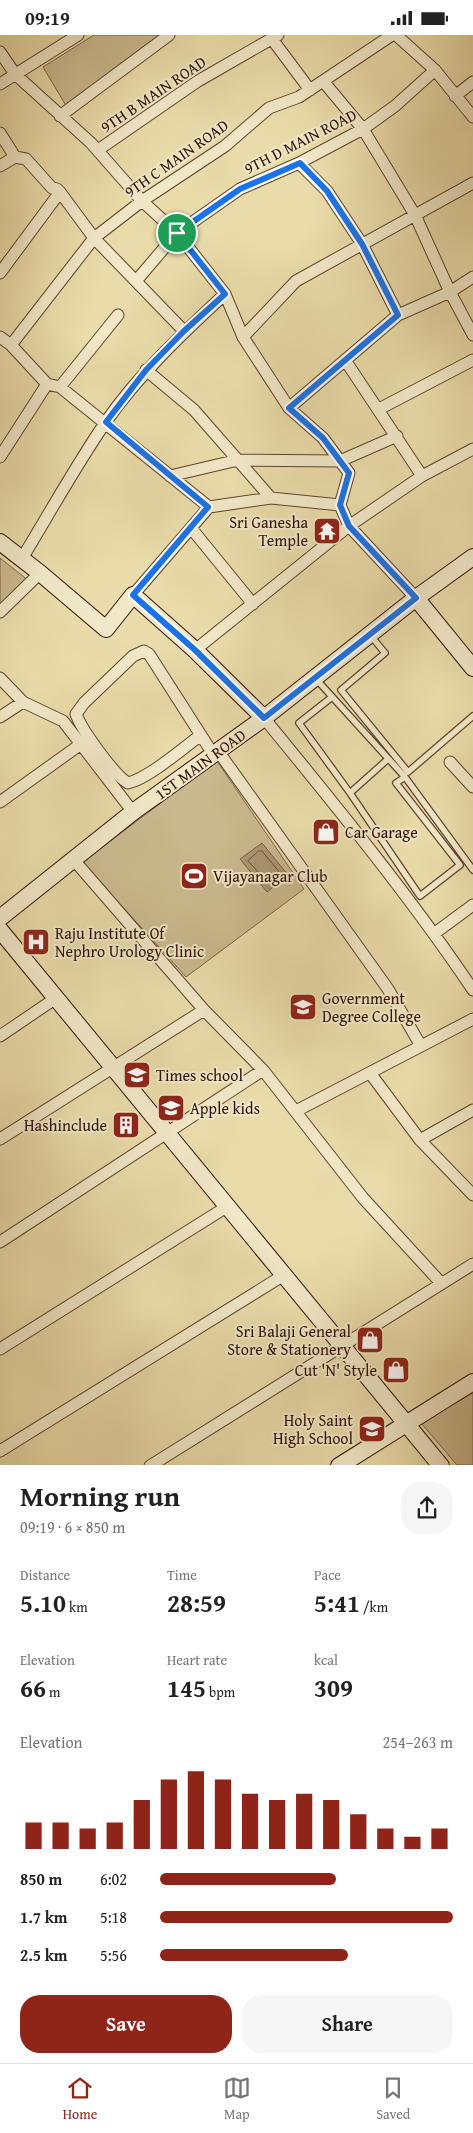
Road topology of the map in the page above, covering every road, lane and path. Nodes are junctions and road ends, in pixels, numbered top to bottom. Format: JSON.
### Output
{"nodes":[{"id":1,"x":78,"y":35,"type":"edge"},
{"id":2,"x":169,"y":35,"type":"edge"},
{"id":3,"x":392,"y":35,"type":"edge"},
{"id":4,"x":396,"y":35,"type":"edge"},
{"id":5,"x":275,"y":37,"type":"edge"},
{"id":6,"x":0,"y":52,"type":"edge"},
{"id":7,"x":435,"y":70,"type":"junction"},
{"id":8,"x":15,"y":74,"type":"junction"},
{"id":9,"x":323,"y":81,"type":"junction"},
{"id":10,"x":473,"y":82,"type":"edge"},
{"id":11,"x":0,"y":83,"type":"edge"},
{"id":12,"x":310,"y":90,"type":"junction"},
{"id":13,"x":455,"y":96,"type":"junction"},
{"id":14,"x":60,"y":116,"type":"junction"},
{"id":15,"x":473,"y":117,"type":"edge"},
{"id":16,"x":363,"y":129,"type":"junction"},
{"id":17,"x":0,"y":133,"type":"edge"},
{"id":18,"x":98,"y":150,"type":"junction"},
{"id":19,"x":15,"y":157,"type":"junction"},
{"id":20,"x":300,"y":163,"type":"junction"},
{"id":21,"x":0,"y":166,"type":"edge"},
{"id":22,"x":473,"y":183,"type":"edge"},
{"id":23,"x":60,"y":192,"type":"junction"},
{"id":24,"x":142,"y":201,"type":"junction"},
{"id":25,"x":415,"y":215,"type":"junction"},
{"id":26,"x":177,"y":233,"type":"junction"},
{"id":27,"x":94,"y":238,"type":"junction"},
{"id":28,"x":362,"y":244,"type":"junction"},
{"id":29,"x":0,"y":273,"type":"edge"},
{"id":30,"x":473,"y":277,"type":"edge"},
{"id":31,"x":136,"y":281,"type":"junction"},
{"id":32,"x":450,"y":292,"type":"junction"},
{"id":33,"x":225,"y":294,"type":"junction"},
{"id":34,"x":118,"y":315,"type":"dead end"},
{"id":35,"x":398,"y":315,"type":"junction"},
{"id":36,"x":184,"y":331,"type":"junction"},
{"id":37,"x":473,"y":335,"type":"edge"},
{"id":38,"x":243,"y":337,"type":"junction"},
{"id":39,"x":0,"y":338,"type":"edge"},
{"id":40,"x":11,"y":345,"type":"junction"},
{"id":41,"x":345,"y":360,"type":"junction"},
{"id":42,"x":473,"y":360,"type":"edge"},
{"id":43,"x":146,"y":370,"type":"junction"},
{"id":44,"x":47,"y":384,"type":"junction"},
{"id":45,"x":60,"y":387,"type":"junction"},
{"id":46,"x":289,"y":408,"type":"junction"},
{"id":47,"x":379,"y":409,"type":"junction"},
{"id":48,"x":106,"y":422,"type":"junction"},
{"id":49,"x":397,"y":436,"type":"junction"},
{"id":50,"x":473,"y":449,"type":"edge"},
{"id":51,"x":0,"y":457,"type":"edge"},
{"id":52,"x":238,"y":460,"type":"junction"},
{"id":53,"x":340,"y":461,"type":"junction"},
{"id":54,"x":170,"y":476,"type":"junction"},
{"id":55,"x":422,"y":476,"type":"junction"},
{"id":56,"x":271,"y":498,"type":"junction"},
{"id":57,"x":340,"y":505,"type":"junction"},
{"id":58,"x":208,"y":507,"type":"junction"},
{"id":59,"x":349,"y":526,"type":"junction"},
{"id":60,"x":191,"y":528,"type":"junction"},
{"id":61,"x":0,"y":542,"type":"edge"},
{"id":62,"x":473,"y":557,"type":"edge"},
{"id":63,"x":21,"y":560,"type":"junction"},
{"id":64,"x":40,"y":573,"type":"junction"},
{"id":65,"x":133,"y":595,"type":"junction"},
{"id":66,"x":416,"y":598,"type":"junction"},
{"id":67,"x":253,"y":605,"type":"junction"},
{"id":68,"x":0,"y":612,"type":"edge"},
{"id":69,"x":370,"y":634,"type":"junction"},
{"id":70,"x":195,"y":650,"type":"junction"},
{"id":71,"x":473,"y":668,"type":"edge"},
{"id":72,"x":314,"y":678,"type":"junction"},
{"id":73,"x":0,"y":679,"type":"edge"},
{"id":74,"x":332,"y":697,"type":"junction"},
{"id":75,"x":22,"y":702,"type":"junction"},
{"id":76,"x":473,"y":716,"type":"edge"},
{"id":77,"x":0,"y":717,"type":"edge"},
{"id":78,"x":264,"y":718,"type":"junction"},
{"id":79,"x":201,"y":735,"type":"junction"},
{"id":80,"x":81,"y":744,"type":"junction"},
{"id":81,"x":216,"y":752,"type":"junction"},
{"id":82,"x":388,"y":759,"type":"junction"},
{"id":83,"x":450,"y":762,"type":"dead end"},
{"id":84,"x":405,"y":777,"type":"junction"},
{"id":85,"x":473,"y":787,"type":"edge"},
{"id":86,"x":350,"y":793,"type":"junction"},
{"id":87,"x":0,"y":802,"type":"edge"},
{"id":88,"x":133,"y":812,"type":"junction"},
{"id":89,"x":73,"y":859,"type":"junction"},
{"id":90,"x":473,"y":870,"type":"edge"},
{"id":91,"x":473,"y":905,"type":"edge"},
{"id":92,"x":0,"y":917,"type":"edge"},
{"id":93,"x":0,"y":930,"type":"edge"},
{"id":94,"x":435,"y":933,"type":"junction"},
{"id":95,"x":473,"y":990,"type":"edge"},
{"id":96,"x":56,"y":998,"type":"junction"},
{"id":97,"x":204,"y":1009,"type":"junction"},
{"id":98,"x":473,"y":1019,"type":"edge"},
{"id":99,"x":0,"y":1036,"type":"edge"},
{"id":100,"x":421,"y":1046,"type":"junction"},
{"id":101,"x":113,"y":1067,"type":"junction"},
{"id":102,"x":263,"y":1070,"type":"junction"},
{"id":103,"x":370,"y":1073,"type":"junction"},
{"id":104,"x":473,"y":1110,"type":"edge"},
{"id":105,"x":296,"y":1111,"type":"junction"},
{"id":106,"x":168,"y":1134,"type":"junction"},
{"id":107,"x":0,"y":1139,"type":"edge"},
{"id":108,"x":420,"y":1140,"type":"junction"},
{"id":109,"x":473,"y":1194,"type":"edge"},
{"id":110,"x":228,"y":1206,"type":"junction"},
{"id":111,"x":0,"y":1242,"type":"edge"},
{"id":112,"x":473,"y":1265,"type":"edge"},
{"id":113,"x":284,"y":1275,"type":"junction"},
{"id":114,"x":441,"y":1283,"type":"junction"},
{"id":115,"x":342,"y":1345,"type":"junction"},
{"id":116,"x":0,"y":1349,"type":"edge"},
{"id":117,"x":473,"y":1382,"type":"edge"},
{"id":118,"x":407,"y":1424,"type":"junction"},
{"id":119,"x":0,"y":1451,"type":"edge"},
{"id":120,"x":437,"y":1464,"type":"edge"},
{"id":121,"x":150,"y":1465,"type":"edge"},
{"id":122,"x":339,"y":1465,"type":"edge"}],
"edges":[{"from":1,"to":8,"type":"street"},
{"from":2,"to":14,"type":"street"},
{"from":3,"to":9,"type":"street","name":"9TH C MAIN ROAD"},
{"from":4,"to":7,"type":"street"},
{"from":5,"to":12,"type":"street"},
{"from":5,"to":18,"type":"street","name":"9TH B MAIN ROAD"},
{"from":6,"to":8,"type":"street"},
{"from":7,"to":13,"type":"street"},
{"from":7,"to":16,"type":"street","name":"9TH D MAIN ROAD"},
{"from":8,"to":11,"type":"street"},
{"from":8,"to":14,"type":"street"},
{"from":9,"to":12,"type":"street","name":"9TH C MAIN ROAD"},
{"from":9,"to":16,"type":"street"},
{"from":10,"to":13,"type":"street"},
{"from":12,"to":24,"type":"street","name":"9TH C MAIN ROAD"},
{"from":13,"to":15,"type":"street"},
{"from":14,"to":18,"type":"street"},
{"from":16,"to":20,"type":"street","name":"9TH D MAIN ROAD"},
{"from":16,"to":25,"type":"street"},
{"from":17,"to":19,"type":"street"},
{"from":18,"to":24,"type":"street"},
{"from":19,"to":21,"type":"street"},
{"from":19,"to":23,"type":"street"},
{"from":20,"to":26,"type":"street","name":"9TH D MAIN ROAD"},
{"from":20,"to":28,"type":"street"},
{"from":22,"to":25,"type":"street"},
{"from":23,"to":27,"type":"street"},
{"from":23,"to":29,"type":"street"},
{"from":24,"to":26,"type":"street"},
{"from":24,"to":27,"type":"street","name":"9TH C MAIN ROAD"},
{"from":25,"to":28,"type":"street"},
{"from":25,"to":32,"type":"street"},
{"from":26,"to":31,"type":"street","name":"9TH D MAIN ROAD"},
{"from":26,"to":33,"type":"street"},
{"from":27,"to":31,"type":"street"},
{"from":27,"to":40,"type":"street","name":"9TH C MAIN ROAD"},
{"from":28,"to":35,"type":"street"},
{"from":28,"to":38,"type":"street"},
{"from":30,"to":32,"type":"street"},
{"from":31,"to":36,"type":"street"},
{"from":32,"to":35,"type":"street"},
{"from":32,"to":37,"type":"street"},
{"from":33,"to":36,"type":"street"},
{"from":33,"to":38,"type":"street"},
{"from":34,"to":45,"type":"street"},
{"from":35,"to":41,"type":"street"},
{"from":36,"to":43,"type":"street"},
{"from":38,"to":46,"type":"street"},
{"from":39,"to":40,"type":"street"},
{"from":40,"to":44,"type":"street"},
{"from":41,"to":46,"type":"street"},
{"from":41,"to":47,"type":"street"},
{"from":42,"to":47,"type":"street"},
{"from":43,"to":48,"type":"street"},
{"from":43,"to":52,"type":"street"},
{"from":44,"to":45,"type":"street"},
{"from":44,"to":51,"type":"street"},
{"from":45,"to":48,"type":"street"},
{"from":46,"to":53,"type":"street"},
{"from":47,"to":49,"type":"street"},
{"from":48,"to":54,"type":"street"},
{"from":48,"to":63,"type":"street"},
{"from":49,"to":53,"type":"street"},
{"from":49,"to":55,"type":"street"},
{"from":50,"to":55,"type":"street"},
{"from":52,"to":53,"type":"street"},
{"from":52,"to":54,"type":"street"},
{"from":52,"to":56,"type":"street"},
{"from":53,"to":57,"type":"street"},
{"from":54,"to":58,"type":"street"},
{"from":55,"to":59,"type":"street"},
{"from":56,"to":57,"type":"street"},
{"from":56,"to":58,"type":"street"},
{"from":57,"to":59,"type":"street"},
{"from":58,"to":60,"type":"street"},
{"from":59,"to":66,"type":"street"},
{"from":59,"to":67,"type":"street"},
{"from":60,"to":65,"type":"street"},
{"from":60,"to":67,"type":"street"},
{"from":61,"to":63,"type":"street"},
{"from":62,"to":66,"type":"street","name":"1ST MAIN ROAD"},
{"from":63,"to":64,"type":"street"},
{"from":64,"to":65,"type":"street"},
{"from":64,"to":68,"type":"street"},
{"from":65,"to":70,"type":"street"},
{"from":66,"to":69,"type":"street","name":"1ST MAIN ROAD"},
{"from":66,"to":71,"type":"street"},
{"from":67,"to":70,"type":"street"},
{"from":69,"to":72,"type":"street","name":"1ST MAIN ROAD"},
{"from":69,"to":76,"type":"lane"},
{"from":70,"to":78,"type":"street"},
{"from":72,"to":74,"type":"lane"},
{"from":72,"to":78,"type":"street","name":"1ST MAIN ROAD"},
{"from":73,"to":75,"type":"street"},
{"from":74,"to":82,"type":"lane"},
{"from":74,"to":86,"type":"lane"},
{"from":75,"to":77,"type":"street"},
{"from":75,"to":80,"type":"street"},
{"from":78,"to":81,"type":"street","name":"1ST MAIN ROAD"},
{"from":78,"to":94,"type":"street"},
{"from":79,"to":79,"type":"street"},
{"from":79,"to":81,"type":"street"},
{"from":80,"to":87,"type":"street"},
{"from":80,"to":88,"type":"street"},
{"from":81,"to":88,"type":"street","name":"1ST MAIN ROAD"},
{"from":81,"to":100,"type":"street"},
{"from":82,"to":84,"type":"lane"},
{"from":82,"to":86,"type":"lane"},
{"from":83,"to":85,"type":"street"},
{"from":84,"to":86,"type":"lane"},
{"from":84,"to":90,"type":"lane"},
{"from":88,"to":89,"type":"street","name":"1ST MAIN ROAD"},
{"from":89,"to":92,"type":"street","name":"1ST MAIN ROAD"},
{"from":89,"to":97,"type":"street"},
{"from":91,"to":94,"type":"street"},
{"from":93,"to":96,"type":"street"},
{"from":94,"to":95,"type":"street"},
{"from":96,"to":99,"type":"street"},
{"from":96,"to":101,"type":"street"},
{"from":97,"to":101,"type":"street"},
{"from":97,"to":102,"type":"street"},
{"from":98,"to":100,"type":"street"},
{"from":100,"to":103,"type":"street"},
{"from":101,"to":106,"type":"street"},
{"from":101,"to":107,"type":"street"},
{"from":102,"to":105,"type":"street"},
{"from":102,"to":106,"type":"street"},
{"from":103,"to":105,"type":"street"},
{"from":103,"to":108,"type":"street"},
{"from":104,"to":108,"type":"street"},
{"from":105,"to":114,"type":"street"},
{"from":106,"to":110,"type":"street"},
{"from":106,"to":111,"type":"street"},
{"from":108,"to":109,"type":"street"},
{"from":110,"to":113,"type":"street"},
{"from":110,"to":116,"type":"street"},
{"from":112,"to":114,"type":"street"},
{"from":113,"to":115,"type":"street"},
{"from":113,"to":119,"type":"street"},
{"from":114,"to":115,"type":"street"},
{"from":115,"to":118,"type":"street"},
{"from":115,"to":121,"type":"street"},
{"from":117,"to":118,"type":"street"},
{"from":118,"to":120,"type":"street"},
{"from":118,"to":122,"type":"street"}]}
